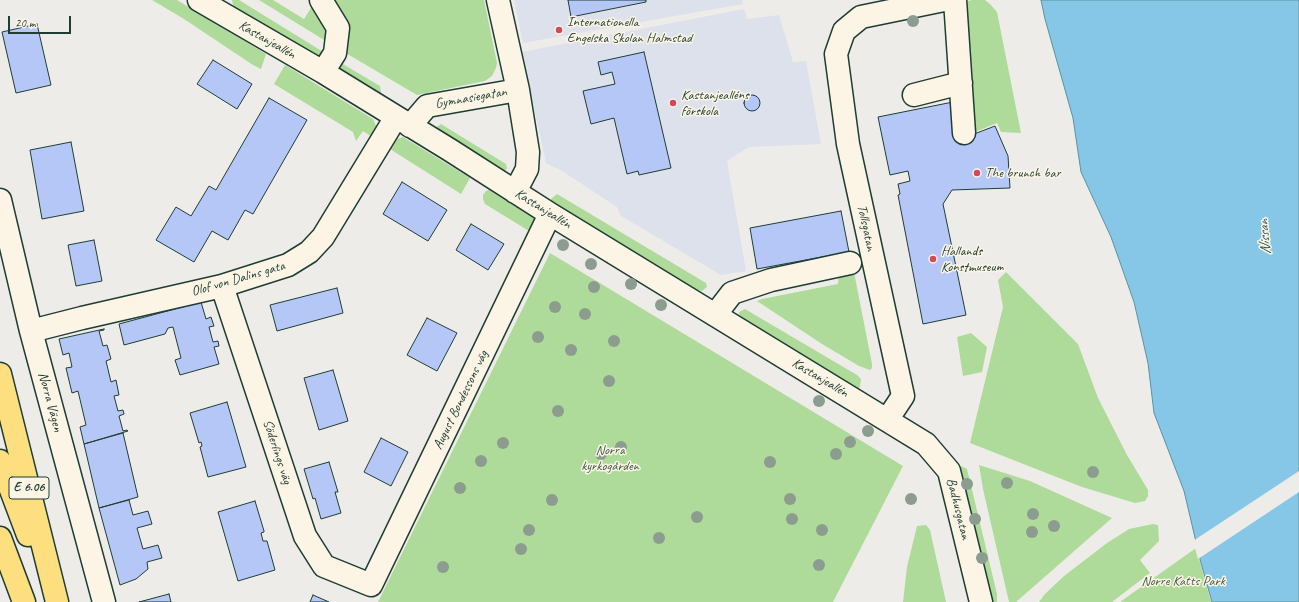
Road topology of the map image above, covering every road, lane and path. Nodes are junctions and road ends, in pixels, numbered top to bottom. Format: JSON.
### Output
{"nodes":[{"id":1,"x":321,"y":0,"type":"edge"},
{"id":2,"x":498,"y":0,"type":"edge"},
{"id":3,"x":944,"y":0,"type":"edge"},
{"id":4,"x":955,"y":0,"type":"edge"},
{"id":5,"x":211,"y":3,"type":"edge"},
{"id":6,"x":894,"y":5,"type":"edge"},
{"id":7,"x":323,"y":72,"type":"junction"},
{"id":8,"x":961,"y":83,"type":"junction"},
{"id":9,"x":518,"y":90,"type":"junction"},
{"id":10,"x":914,"y":95,"type":"dead end"},
{"id":11,"x":403,"y":122,"type":"junction"},
{"id":12,"x":964,"y":133,"type":"dead end"},
{"id":13,"x":515,"y":192,"type":"junction"},
{"id":14,"x":0,"y":200,"type":"edge"},
{"id":15,"x":550,"y":214,"type":"junction"},
{"id":16,"x":850,"y":263,"type":"dead end"},
{"id":17,"x":222,"y":286,"type":"junction"},
{"id":18,"x":715,"y":315,"type":"junction"},
{"id":19,"x":31,"y":331,"type":"junction"},
{"id":20,"x":0,"y":374,"type":"edge"},
{"id":21,"x":887,"y":420,"type":"junction"},
{"id":22,"x":0,"y":461,"type":"edge"},
{"id":23,"x":0,"y":538,"type":"edge"},
{"id":24,"x":371,"y":585,"type":"joint"},
{"id":25,"x":24,"y":602,"type":"edge"},
{"id":26,"x":53,"y":602,"type":"edge"},
{"id":27,"x":57,"y":602,"type":"edge"},
{"id":28,"x":104,"y":602,"type":"edge"},
{"id":29,"x":981,"y":602,"type":"edge"}],
"edges":[{"from":1,"to":7,"type":"street"},
{"from":2,"to":9,"type":"street","name":"Gymnasiegatan"},
{"from":3,"to":6,"type":"street"},
{"from":4,"to":8,"type":"street"},
{"from":5,"to":7,"type":"street","name":"Kastanjeallén"},
{"from":6,"to":21,"type":"street","name":"Tollsgatan"},
{"from":7,"to":11,"type":"street","name":"Kastanjeallén"},
{"from":8,"to":10,"type":"street"},
{"from":8,"to":12,"type":"street"},
{"from":9,"to":11,"type":"street","name":"Gymnasiegatan"},
{"from":9,"to":13,"type":"street","name":"Gymnasiegatan"},
{"from":11,"to":13,"type":"street","name":"Kastanjeallén"},
{"from":11,"to":17,"type":"street","name":"Olof von Dalins gata"},
{"from":13,"to":15,"type":"street","name":"Kastanjeallén"},
{"from":14,"to":19,"type":"street","name":"Norra Vägen"},
{"from":15,"to":18,"type":"street","name":"Kastanjeallén"},
{"from":15,"to":24,"type":"street","name":"August Bondessons väg"},
{"from":16,"to":18,"type":"street"},
{"from":17,"to":19,"type":"street","name":"Olof von Dalins gata"},
{"from":17,"to":24,"type":"street","name":"Söderlings väg"},
{"from":18,"to":21,"type":"street","name":"Kastanjeallén"},
{"from":19,"to":28,"type":"street","name":"Norra Vägen"},
{"from":20,"to":27,"type":"highway","number":"E 6.06"},
{"from":21,"to":29,"type":"street","name":"Badhusgatan"},
{"from":22,"to":26,"type":"highway"},
{"from":23,"to":25,"type":"highway"}]}
